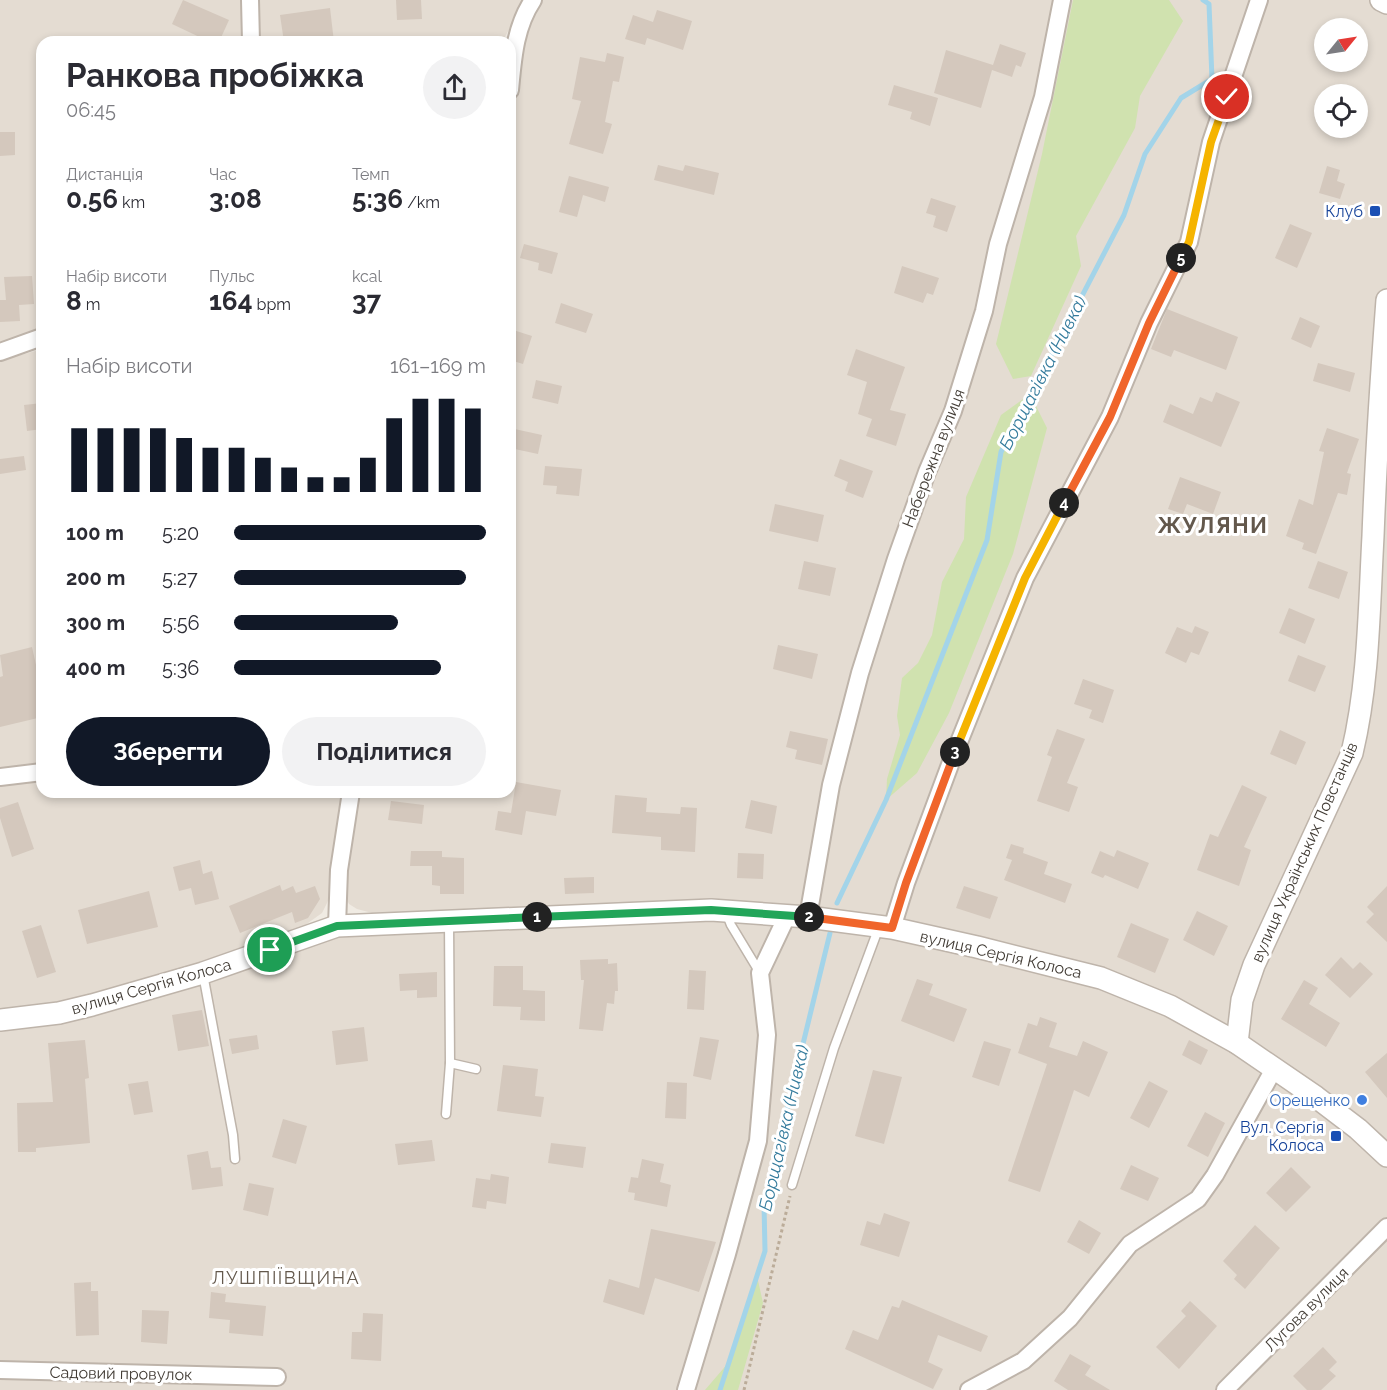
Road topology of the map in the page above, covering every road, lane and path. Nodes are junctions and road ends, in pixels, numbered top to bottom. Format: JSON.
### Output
{"nodes":[{"id":1,"x":250,"y":0,"type":"edge"},
{"id":2,"x":533,"y":0,"type":"edge"},
{"id":3,"x":1062,"y":0,"type":"edge"},
{"id":4,"x":1259,"y":0,"type":"edge"},
{"id":5,"x":1381,"y":0,"type":"edge"},
{"id":6,"x":1387,"y":3,"type":"edge"},
{"id":7,"x":251,"y":36,"type":"edge"},
{"id":8,"x":516,"y":43,"type":"edge"},
{"id":9,"x":1387,"y":300,"type":"edge"},
{"id":10,"x":36,"y":339,"type":"edge"},
{"id":11,"x":0,"y":352,"type":"edge"},
{"id":12,"x":36,"y":773,"type":"edge"},
{"id":13,"x":0,"y":777,"type":"edge"},
{"id":14,"x":350,"y":798,"type":"edge"},
{"id":15,"x":726,"y":912,"type":"junction"},
{"id":16,"x":798,"y":916,"type":"junction"},
{"id":17,"x":449,"y":922,"type":"junction"},
{"id":18,"x":337,"y":926,"type":"junction"},
{"id":19,"x":886,"y":928,"type":"junction"},
{"id":20,"x":203,"y":973,"type":"junction"},
{"id":21,"x":760,"y":973,"type":"junction"},
{"id":22,"x":0,"y":1020,"type":"edge"},
{"id":23,"x":1237,"y":1042,"type":"junction"},
{"id":24,"x":450,"y":1063,"type":"junction"},
{"id":25,"x":476,"y":1069,"type":"dead end"},
{"id":26,"x":1274,"y":1069,"type":"junction"},
{"id":27,"x":446,"y":1114,"type":"dead end"},
{"id":28,"x":1387,"y":1156,"type":"edge"},
{"id":29,"x":235,"y":1159,"type":"dead end"},
{"id":30,"x":792,"y":1185,"type":"joint"},
{"id":31,"x":1387,"y":1227,"type":"edge"},
{"id":32,"x":0,"y":1370,"type":"edge"},
{"id":33,"x":277,"y":1377,"type":"dead end"},
{"id":34,"x":686,"y":1390,"type":"edge"},
{"id":35,"x":744,"y":1390,"type":"edge"},
{"id":36,"x":969,"y":1390,"type":"edge"},
{"id":37,"x":1225,"y":1390,"type":"edge"}],
"edges":[{"from":1,"to":7,"type":"street"},
{"from":2,"to":8,"type":"street"},
{"from":3,"to":16,"type":"street","name":"Набережна вулиця"},
{"from":4,"to":19,"type":"street"},
{"from":5,"to":6,"type":"street"},
{"from":9,"to":23,"type":"street","name":"вулиця Українських Повстанців"},
{"from":10,"to":11,"type":"street"},
{"from":12,"to":13,"type":"street"},
{"from":14,"to":18,"type":"street"},
{"from":15,"to":16,"type":"street","name":"вулиця Сергія Колоса"},
{"from":15,"to":17,"type":"street","name":"вулиця Сергія Колоса"},
{"from":15,"to":21,"type":"lane"},
{"from":16,"to":19,"type":"street","name":"вулиця Сергія Колоса"},
{"from":16,"to":21,"type":"street","name":"Набережна вулиця"},
{"from":17,"to":18,"type":"street","name":"вулиця Сергія Колоса"},
{"from":17,"to":24,"type":"lane"},
{"from":18,"to":20,"type":"street","name":"вулиця Сергія Колоса"},
{"from":19,"to":23,"type":"street","name":"вулиця Сергія Колоса"},
{"from":19,"to":30,"type":"lane"},
{"from":20,"to":22,"type":"street","name":"вулиця Сергія Колоса"},
{"from":20,"to":29,"type":"lane"},
{"from":21,"to":34,"type":"street"},
{"from":23,"to":26,"type":"street","name":"вулиця Сергія Колоса"},
{"from":24,"to":25,"type":"lane"},
{"from":24,"to":27,"type":"lane"},
{"from":26,"to":28,"type":"street","name":"вулиця Сергія Колоса"},
{"from":26,"to":36,"type":"street"},
{"from":30,"to":35,"type":"path"},
{"from":31,"to":37,"type":"street","name":"Лугова вулиця"},
{"from":32,"to":33,"type":"street","name":"Садовий провулок"}]}
